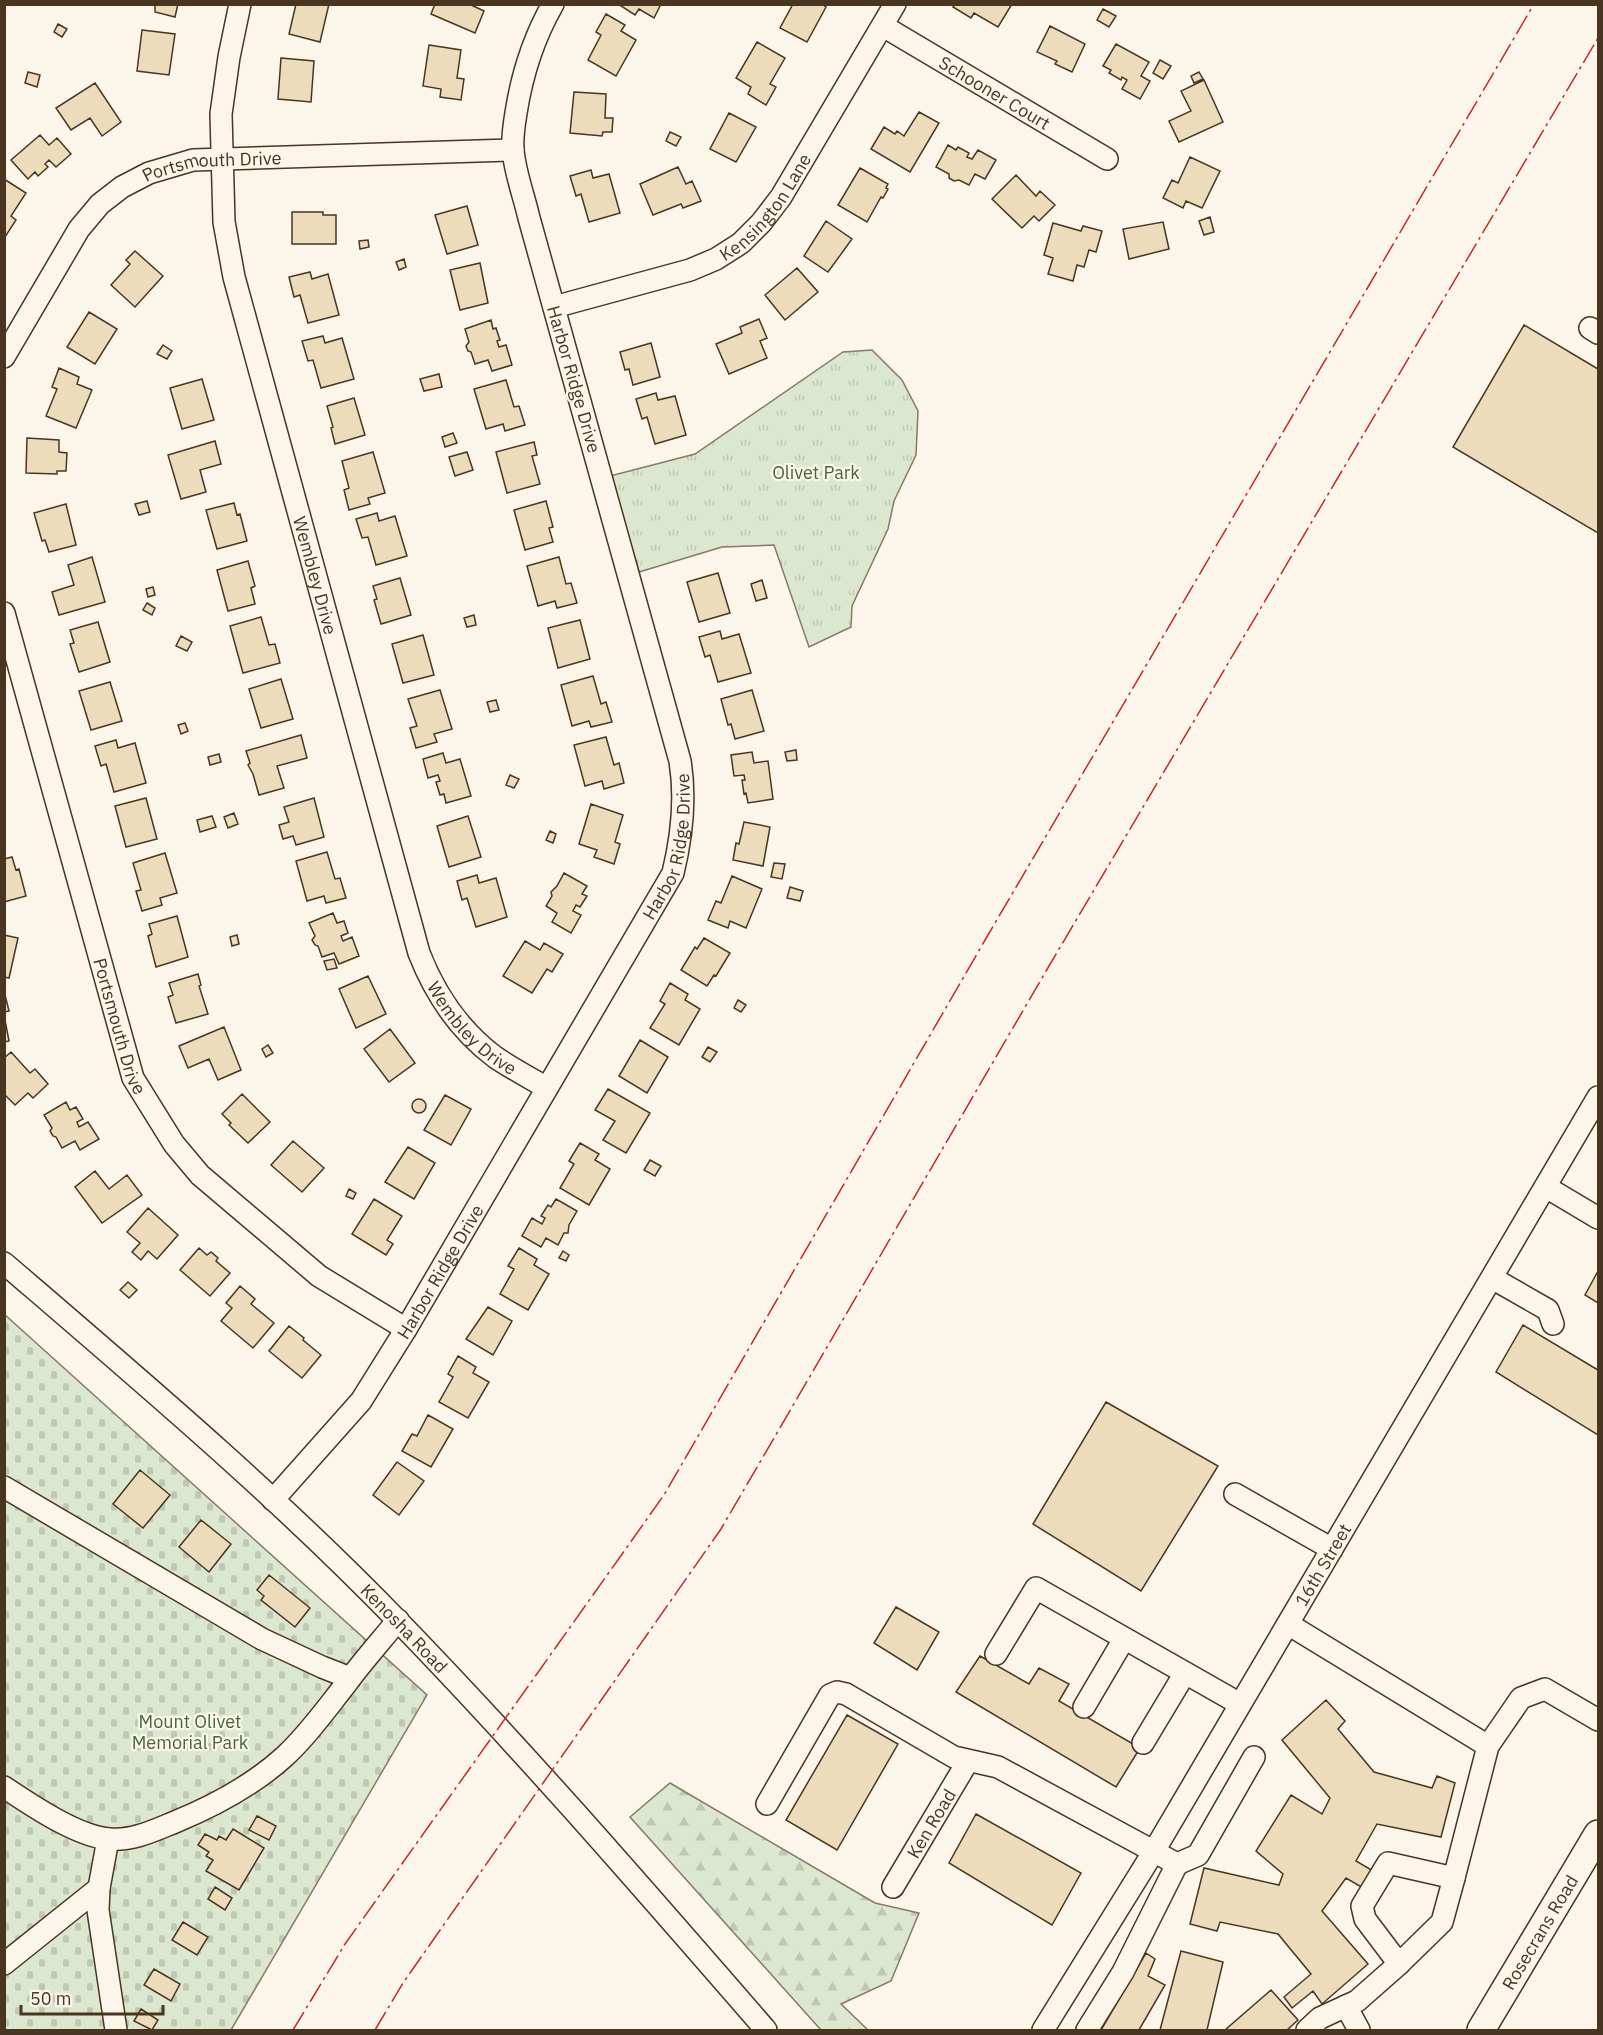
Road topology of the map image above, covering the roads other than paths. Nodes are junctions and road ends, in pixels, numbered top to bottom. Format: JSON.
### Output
{"nodes":[{"id":1,"x":240,"y":4,"type":"edge"},
{"id":2,"x":553,"y":4,"type":"edge"},
{"id":3,"x":895,"y":4,"type":"edge"},
{"id":4,"x":883,"y":26,"type":"junction"},
{"id":5,"x":513,"y":150,"type":"junction"},
{"id":6,"x":222,"y":159,"type":"junction"},
{"id":7,"x":1107,"y":159,"type":"dead end"},
{"id":8,"x":554,"y":307,"type":"junction"},
{"id":9,"x":4,"y":357,"type":"edge"},
{"id":10,"x":4,"y":613,"type":"edge"},
{"id":11,"x":547,"y":1088,"type":"junction"},
{"id":12,"x":1599,"y":1097,"type":"edge"},
{"id":13,"x":1546,"y":1187,"type":"junction"},
{"id":14,"x":1599,"y":1218,"type":"edge"},
{"id":15,"x":4,"y":1263,"type":"edge"},
{"id":16,"x":1492,"y":1278,"type":"junction"},
{"id":17,"x":1553,"y":1324,"type":"dead end"},
{"id":18,"x":406,"y":1329,"type":"junction"},
{"id":19,"x":4,"y":1487,"type":"edge"},
{"id":20,"x":1234,"y":1494,"type":"dead end"},
{"id":21,"x":273,"y":1500,"type":"junction"},
{"id":22,"x":1332,"y":1549,"type":"junction"},
{"id":23,"x":398,"y":1620,"type":"junction"},
{"id":24,"x":1288,"y":1624,"type":"junction"},
{"id":25,"x":1124,"y":1639,"type":"junction"},
{"id":26,"x":996,"y":1654,"type":"dead end"},
{"id":27,"x":1185,"y":1673,"type":"junction"},
{"id":28,"x":350,"y":1678,"type":"junction"},
{"id":29,"x":1240,"y":1704,"type":"junction"},
{"id":30,"x":1084,"y":1707,"type":"dead end"},
{"id":31,"x":1599,"y":1720,"type":"edge"},
{"id":32,"x":1143,"y":1743,"type":"dead end"},
{"id":33,"x":1488,"y":1746,"type":"junction"},
{"id":34,"x":1254,"y":1757,"type":"dead end"},
{"id":35,"x":968,"y":1761,"type":"junction"},
{"id":36,"x":4,"y":1787,"type":"edge"},
{"id":37,"x":767,"y":1804,"type":"dead end"},
{"id":38,"x":1599,"y":1834,"type":"edge"},
{"id":39,"x":108,"y":1839,"type":"junction"},
{"id":40,"x":1154,"y":1851,"type":"junction"},
{"id":41,"x":1177,"y":1864,"type":"junction"},
{"id":42,"x":1454,"y":1878,"type":"junction"},
{"id":43,"x":893,"y":1887,"type":"dead end"},
{"id":44,"x":99,"y":1888,"type":"junction"},
{"id":45,"x":4,"y":1964,"type":"edge"},
{"id":46,"x":1399,"y":1964,"type":"junction"},
{"id":47,"x":1346,"y":2006,"type":"junction"},
{"id":48,"x":116,"y":2031,"type":"edge"},
{"id":49,"x":766,"y":2031,"type":"edge"},
{"id":50,"x":1043,"y":2031,"type":"edge"},
{"id":51,"x":1087,"y":2031,"type":"edge"},
{"id":52,"x":1307,"y":2031,"type":"edge"},
{"id":53,"x":1359,"y":2031,"type":"edge"},
{"id":54,"x":1481,"y":2031,"type":"edge"}],
"edges":[{"from":1,"to":6,"type":"street","name":"Wembley Drive"},
{"from":2,"to":5,"type":"street","name":"Harbor Ridge Drive"},
{"from":3,"to":4,"type":"street","name":"Kensington Lane"},
{"from":4,"to":7,"type":"street","name":"Schooner Court"},
{"from":4,"to":8,"type":"street","name":"Kensington Lane"},
{"from":5,"to":6,"type":"street","name":"Portsmouth Drive"},
{"from":5,"to":8,"type":"street","name":"Harbor Ridge Drive"},
{"from":6,"to":9,"type":"street","name":"Portsmouth Drive"},
{"from":6,"to":11,"type":"street","name":"Wembley Drive"},
{"from":8,"to":11,"type":"street","name":"Harbor Ridge Drive"},
{"from":10,"to":18,"type":"street","name":"Portsmouth Drive"},
{"from":11,"to":18,"type":"street","name":"Harbor Ridge Drive"},
{"from":12,"to":13,"type":"street","name":"16th Street"},
{"from":13,"to":14,"type":"street"},
{"from":13,"to":16,"type":"street","name":"16th Street"},
{"from":15,"to":21,"type":"street","name":"Kenosha Road"},
{"from":16,"to":17,"type":"street"},
{"from":16,"to":22,"type":"street","name":"16th Street"},
{"from":18,"to":21,"type":"street","name":"Harbor Ridge Drive"},
{"from":19,"to":28,"type":"street"},
{"from":20,"to":22,"type":"street"},
{"from":21,"to":23,"type":"street","name":"Kenosha Road"},
{"from":22,"to":24,"type":"street","name":"16th Street"},
{"from":23,"to":28,"type":"street"},
{"from":23,"to":49,"type":"street","name":"Kenosha Road"},
{"from":24,"to":29,"type":"street","name":"16th Street"},
{"from":24,"to":33,"type":"street"},
{"from":25,"to":26,"type":"street"},
{"from":25,"to":27,"type":"street"},
{"from":25,"to":30,"type":"street"},
{"from":27,"to":29,"type":"street"},
{"from":27,"to":32,"type":"street"},
{"from":28,"to":39,"type":"street"},
{"from":29,"to":40,"type":"street","name":"16th Street"},
{"from":31,"to":33,"type":"street"},
{"from":33,"to":42,"type":"street"},
{"from":34,"to":41,"type":"street"},
{"from":35,"to":37,"type":"street"},
{"from":35,"to":40,"type":"street"},
{"from":35,"to":43,"type":"street","name":"Ken Road"},
{"from":36,"to":39,"type":"street"},
{"from":38,"to":54,"type":"main road","name":"Rosecrans Road"},
{"from":39,"to":44,"type":"street"},
{"from":40,"to":41,"type":"street"},
{"from":40,"to":50,"type":"street","name":"16th Street"},
{"from":41,"to":51,"type":"street"},
{"from":42,"to":46,"type":"street"},
{"from":42,"to":46,"type":"street"},
{"from":44,"to":45,"type":"street"},
{"from":44,"to":48,"type":"street"},
{"from":46,"to":47,"type":"street"},
{"from":47,"to":52,"type":"street"},
{"from":47,"to":53,"type":"street"}]}
